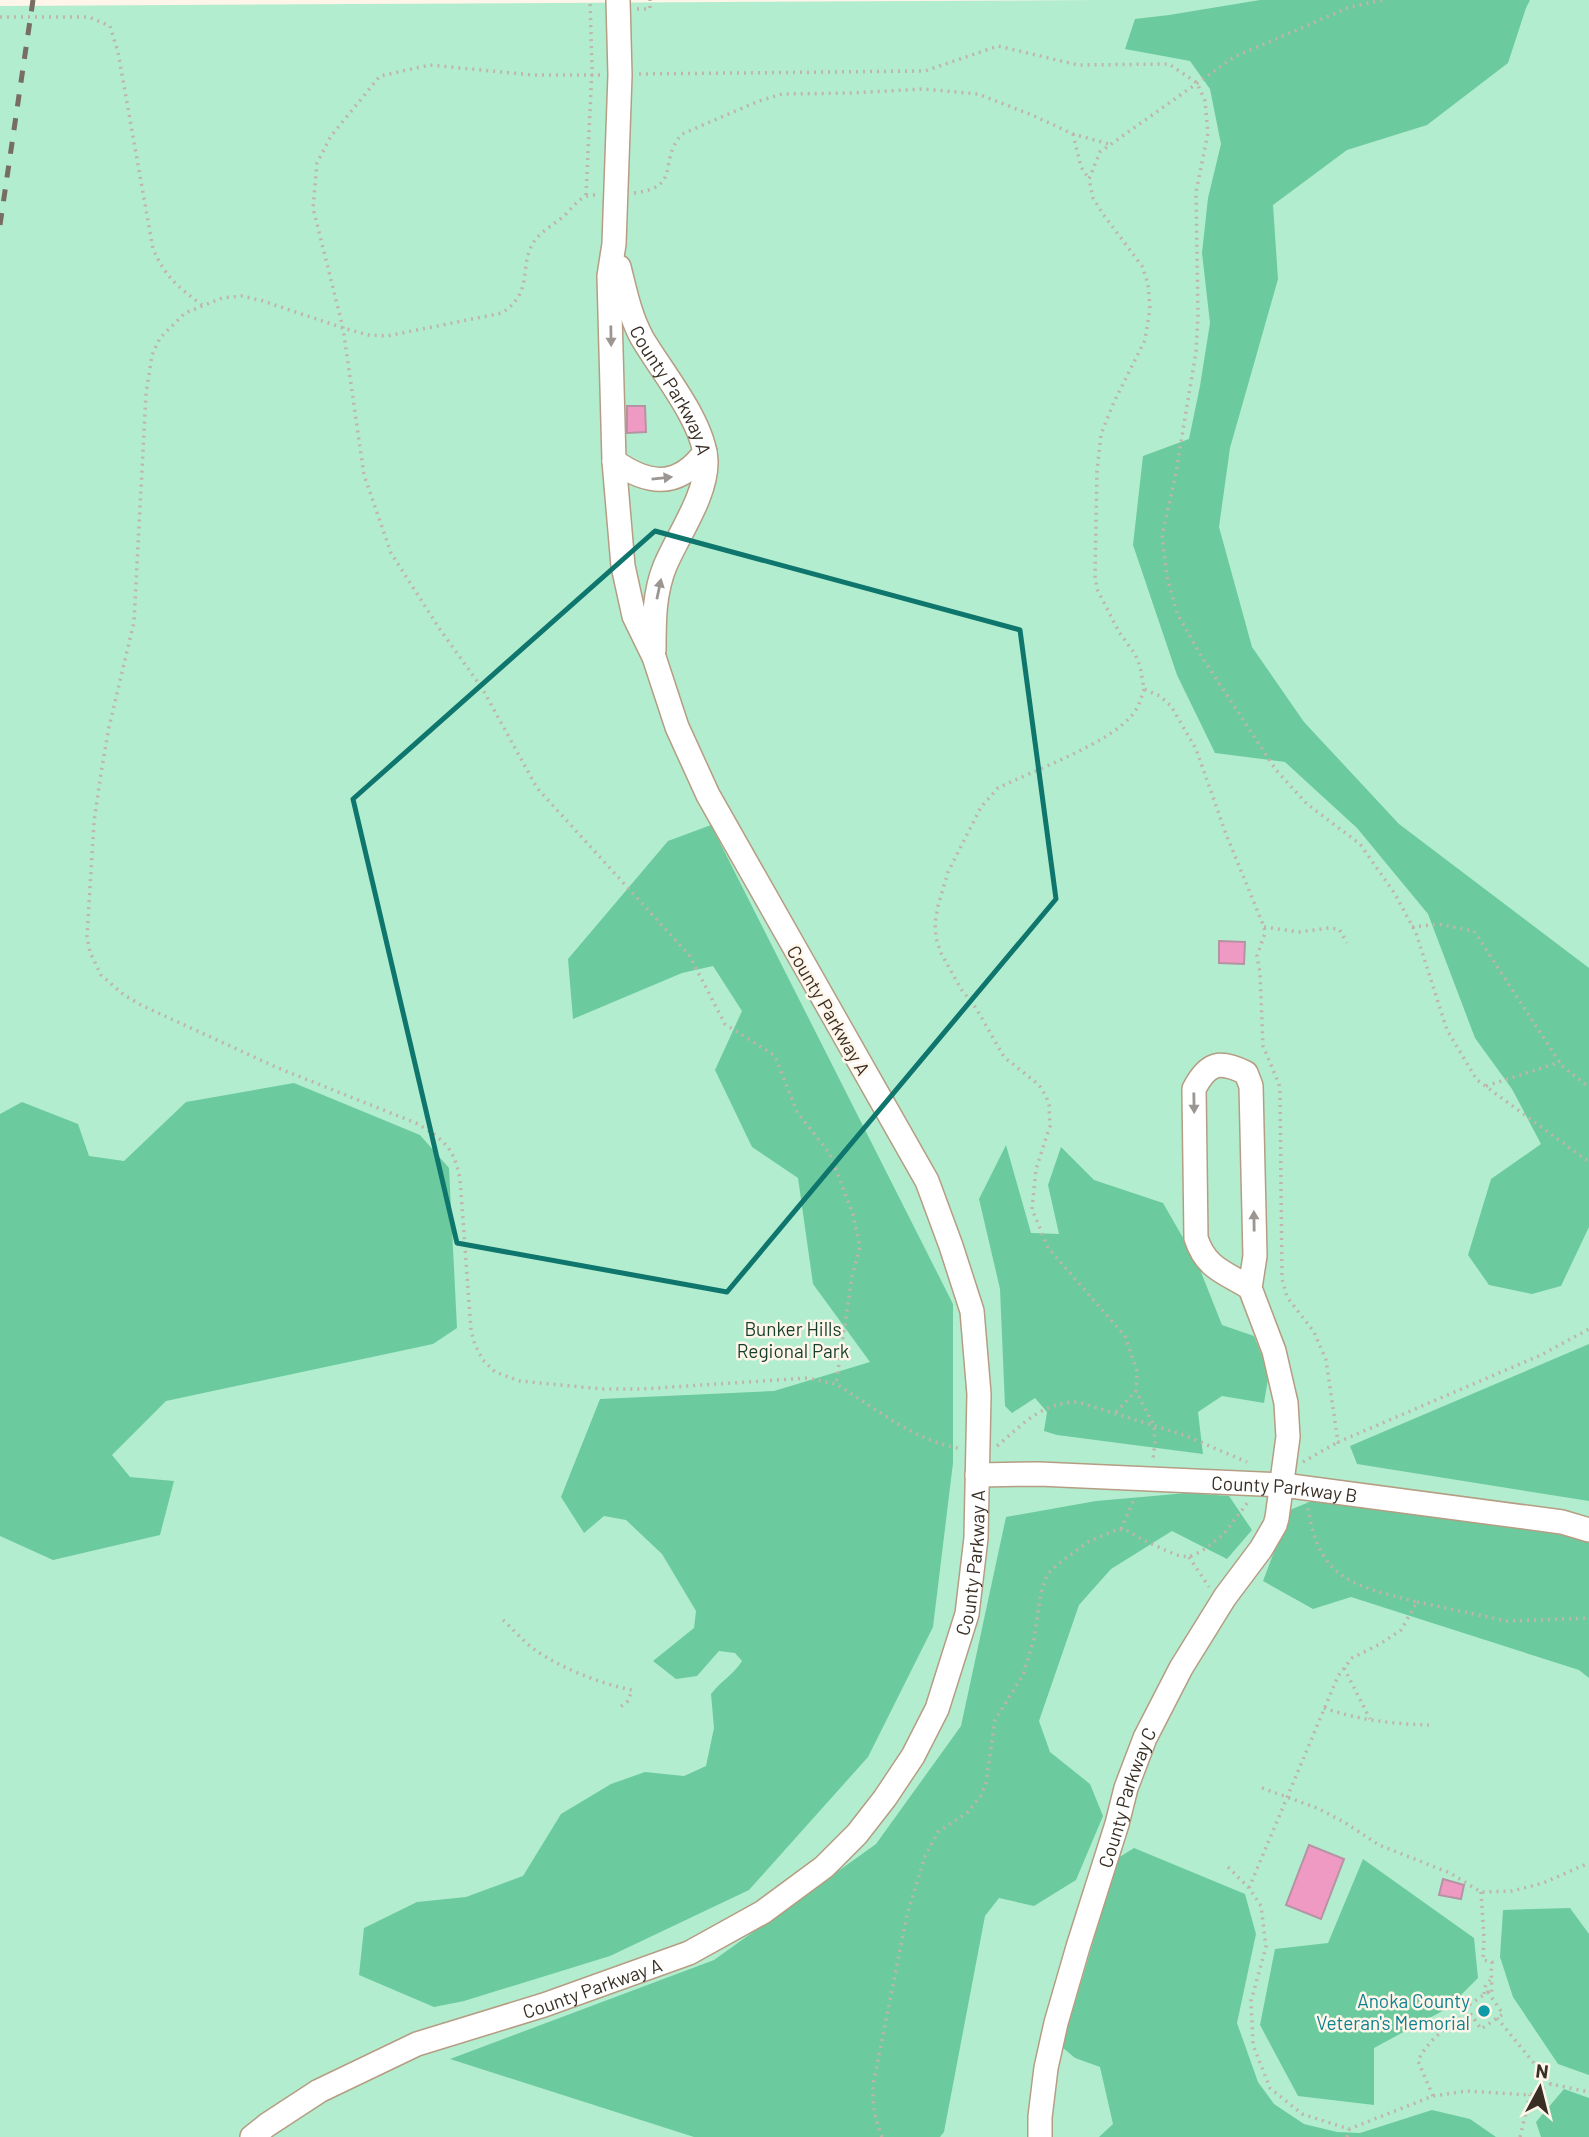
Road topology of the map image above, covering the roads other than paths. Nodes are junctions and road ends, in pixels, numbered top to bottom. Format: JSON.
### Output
{"nodes":[{"id":1,"x":618,"y":0,"type":"edge"},
{"id":2,"x":614,"y":244,"type":"junction"},
{"id":3,"x":705,"y":452,"type":"junction"},
{"id":4,"x":614,"y":461,"type":"junction"},
{"id":5,"x":654,"y":657,"type":"junction"},
{"id":6,"x":1250,"y":1288,"type":"junction"},
{"id":7,"x":977,"y":1475,"type":"junction"},
{"id":8,"x":1283,"y":1485,"type":"junction"},
{"id":9,"x":1589,"y":1530,"type":"edge"},
{"id":10,"x":252,"y":2137,"type":"edge"},
{"id":11,"x":1040,"y":2137,"type":"edge"}],
"edges":[{"from":1,"to":2,"type":"street","name":"County Parkway A"},
{"from":2,"to":3,"type":"street","name":"County Parkway A"},
{"from":2,"to":4,"type":"street","name":"County Parkway A","one_way":true},
{"from":4,"to":3,"type":"street","one_way":true},
{"from":5,"to":3,"type":"street","name":"County Parkway A","one_way":true},
{"from":4,"to":5,"type":"street","name":"County Parkway A"},
{"from":5,"to":7,"type":"street","name":"County Parkway A"},
{"from":6,"to":6,"type":"street","one_way":true},
{"from":6,"to":8,"type":"street","name":"County Parkway C"},
{"from":7,"to":8,"type":"street","name":"County Parkway B"},
{"from":7,"to":10,"type":"street","name":"County Parkway A"},
{"from":8,"to":9,"type":"street","name":"County Parkway B"},
{"from":8,"to":11,"type":"street","name":"County Parkway C"}]}
